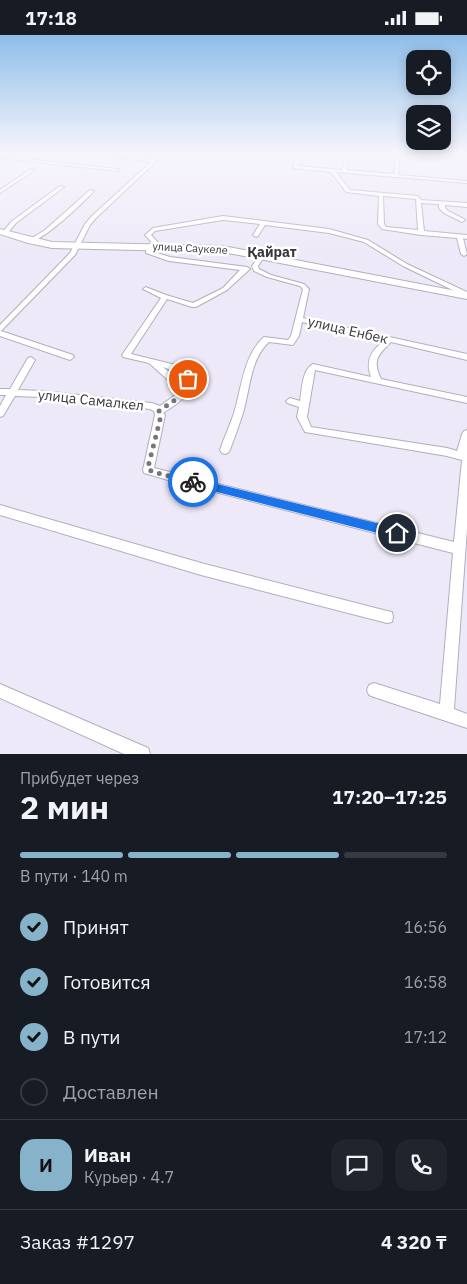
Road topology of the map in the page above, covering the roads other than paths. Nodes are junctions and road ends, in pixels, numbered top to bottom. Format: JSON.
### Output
{"nodes":[{"id":1,"x":62,"y":187,"type":"dead end"},
{"id":2,"x":125,"y":188,"type":"edge"},
{"id":3,"x":346,"y":188,"type":"edge"},
{"id":4,"x":92,"y":191,"type":"dead end"},
{"id":5,"x":381,"y":195,"type":"junction"},
{"id":6,"x":418,"y":201,"type":"junction"},
{"id":7,"x":442,"y":203,"type":"junction"},
{"id":8,"x":467,"y":205,"type":"edge"},
{"id":9,"x":459,"y":220,"type":"dead end"},
{"id":10,"x":264,"y":222,"type":"junction"},
{"id":11,"x":2,"y":232,"type":"edge"},
{"id":12,"x":421,"y":233,"type":"junction"},
{"id":13,"x":256,"y":235,"type":"dead end"},
{"id":14,"x":465,"y":237,"type":"edge"},
{"id":15,"x":31,"y":241,"type":"junction"},
{"id":16,"x":78,"y":246,"type":"junction"},
{"id":17,"x":154,"y":246,"type":"junction"},
{"id":18,"x":464,"y":254,"type":"dead end"},
{"id":19,"x":262,"y":256,"type":"junction"},
{"id":20,"x":254,"y":268,"type":"junction"},
{"id":21,"x":245,"y":269,"type":"junction"},
{"id":22,"x":146,"y":289,"type":"dead end"},
{"id":23,"x":467,"y":295,"type":"edge"},
{"id":24,"x":165,"y":297,"type":"junction"},
{"id":25,"x":187,"y":305,"type":"junction"},
{"id":26,"x":177,"y":310,"type":"dead end"},
{"id":27,"x":299,"y":319,"type":"junction"},
{"id":28,"x":0,"y":329,"type":"edge"},
{"id":29,"x":0,"y":333,"type":"edge"},
{"id":30,"x":390,"y":339,"type":"junction"},
{"id":31,"x":70,"y":357,"type":"dead end"},
{"id":32,"x":467,"y":357,"type":"edge"},
{"id":33,"x":31,"y":360,"type":"dead end"},
{"id":34,"x":150,"y":361,"type":"junction"},
{"id":35,"x":377,"y":381,"type":"junction"},
{"id":36,"x":0,"y":392,"type":"edge"},
{"id":37,"x":12,"y":392,"type":"junction"},
{"id":38,"x":184,"y":392,"type":"junction"},
{"id":39,"x":467,"y":400,"type":"edge"},
{"id":40,"x":290,"y":401,"type":"dead end"},
{"id":41,"x":304,"y":405,"type":"junction"},
{"id":42,"x":159,"y":411,"type":"junction"},
{"id":43,"x":0,"y":414,"type":"edge"},
{"id":44,"x":467,"y":434,"type":"edge"},
{"id":45,"x":225,"y":450,"type":"dead end"},
{"id":46,"x":465,"y":458,"type":"edge"},
{"id":47,"x":0,"y":510,"type":"edge"},
{"id":48,"x":460,"y":549,"type":"junction"},
{"id":49,"x":387,"y":617,"type":"dead end"},
{"id":50,"x":374,"y":690,"type":"dead end"},
{"id":51,"x":0,"y":691,"type":"edge"},
{"id":52,"x":446,"y":715,"type":"junction"},
{"id":53,"x":467,"y":721,"type":"edge"},
{"id":54,"x":142,"y":754,"type":"edge"}],
"edges":[{"from":1,"to":11,"type":"street"},
{"from":2,"to":16,"type":"street"},
{"from":3,"to":5,"type":"street"},
{"from":4,"to":15,"type":"street"},
{"from":5,"to":6,"type":"street"},
{"from":5,"to":12,"type":"street"},
{"from":6,"to":7,"type":"street"},
{"from":6,"to":12,"type":"street"},
{"from":7,"to":8,"type":"street"},
{"from":7,"to":9,"type":"street"},
{"from":10,"to":13,"type":"street"},
{"from":10,"to":17,"type":"street"},
{"from":10,"to":23,"type":"street"},
{"from":11,"to":15,"type":"street","name":"улица Саукеле"},
{"from":12,"to":14,"type":"street"},
{"from":14,"to":18,"type":"street"},
{"from":15,"to":16,"type":"street","name":"улица Саукеле"},
{"from":16,"to":17,"type":"street","name":"улица Саукеле"},
{"from":16,"to":28,"type":"street"},
{"from":17,"to":19,"type":"street","name":"улица Саукеле"},
{"from":17,"to":21,"type":"street"},
{"from":19,"to":20,"type":"street"},
{"from":19,"to":23,"type":"street","name":"улица Саукеле"},
{"from":20,"to":21,"type":"street"},
{"from":20,"to":27,"type":"street","name":"улица Енбек"},
{"from":21,"to":25,"type":"street"},
{"from":22,"to":24,"type":"street"},
{"from":24,"to":25,"type":"street"},
{"from":24,"to":34,"type":"street"},
{"from":25,"to":26,"type":"street"},
{"from":27,"to":30,"type":"street","name":"улица Енбек"},
{"from":27,"to":45,"type":"street"},
{"from":29,"to":31,"type":"street"},
{"from":30,"to":32,"type":"street","name":"улица Енбек"},
{"from":30,"to":35,"type":"street"},
{"from":33,"to":37,"type":"street"},
{"from":34,"to":38,"type":"street"},
{"from":34,"to":38,"type":"street"},
{"from":35,"to":39,"type":"street"},
{"from":35,"to":41,"type":"street"},
{"from":36,"to":37,"type":"street","name":"улица Самалкел"},
{"from":37,"to":42,"type":"street","name":"улица Самалкел"},
{"from":37,"to":43,"type":"street"},
{"from":38,"to":42,"type":"street"},
{"from":40,"to":41,"type":"street"},
{"from":41,"to":46,"type":"street"},
{"from":42,"to":48,"type":"street","name":"улица Самалкел"},
{"from":44,"to":46,"type":"street"},
{"from":46,"to":48,"type":"street"},
{"from":47,"to":49,"type":"street"},
{"from":48,"to":52,"type":"street"},
{"from":50,"to":52,"type":"street"},
{"from":51,"to":54,"type":"street"},
{"from":52,"to":53,"type":"street"}]}
